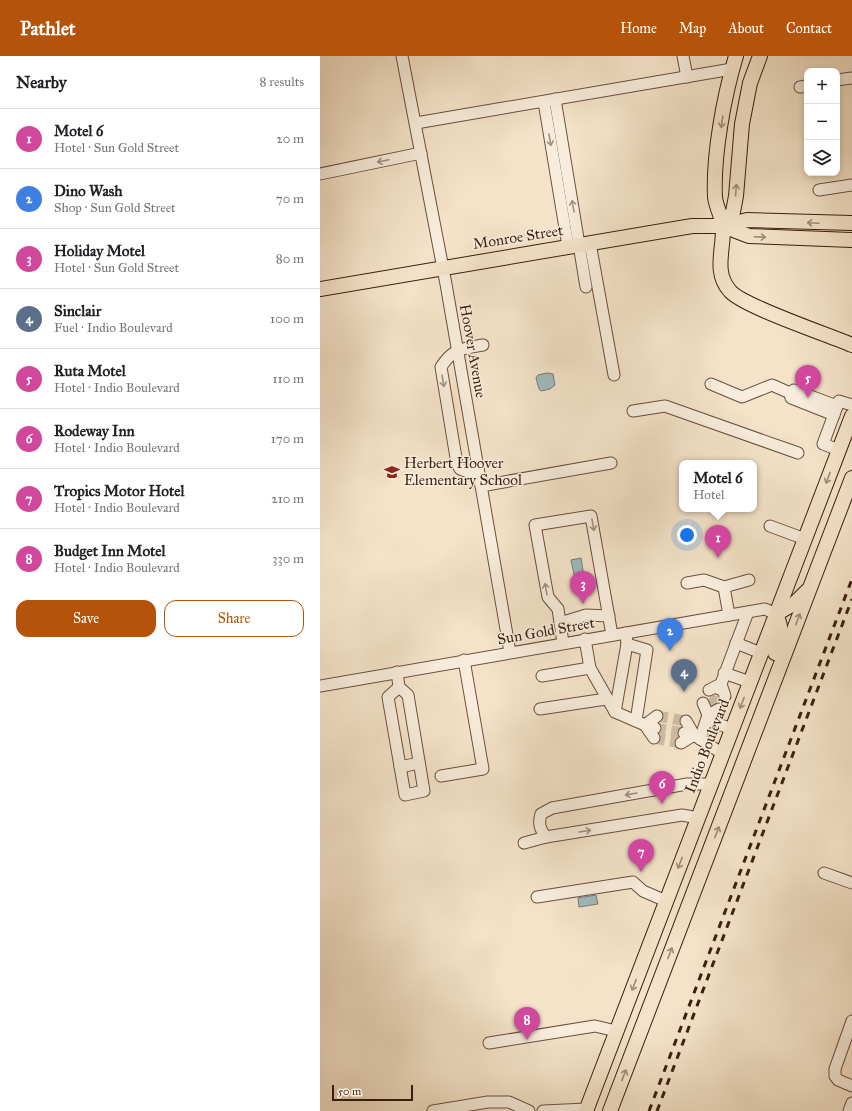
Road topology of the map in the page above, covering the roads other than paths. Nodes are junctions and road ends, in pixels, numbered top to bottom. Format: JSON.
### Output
{"nodes":[{"id":1,"x":402,"y":56,"type":"edge"},
{"id":2,"x":684,"y":56,"type":"edge"},
{"id":3,"x":760,"y":56,"type":"edge"},
{"id":4,"x":734,"y":63,"type":"edge"},
{"id":5,"x":687,"y":77,"type":"junction"},
{"id":6,"x":852,"y":78,"type":"edge"},
{"id":7,"x":840,"y":80,"type":"edge"},
{"id":8,"x":555,"y":100,"type":"junction"},
{"id":9,"x":544,"y":102,"type":"junction"},
{"id":10,"x":416,"y":123,"type":"junction"},
{"id":11,"x":421,"y":153,"type":"junction"},
{"id":12,"x":320,"y":174,"type":"edge"},
{"id":13,"x":852,"y":185,"type":"edge"},
{"id":14,"x":819,"y":190,"type":"dead end"},
{"id":15,"x":852,"y":223,"type":"edge"},
{"id":16,"x":723,"y":226,"type":"junction"},
{"id":17,"x":852,"y":240,"type":"edge"},
{"id":18,"x":579,"y":244,"type":"junction"},
{"id":19,"x":443,"y":267,"type":"junction"},
{"id":20,"x":586,"y":287,"type":"dead end"},
{"id":21,"x":320,"y":289,"type":"edge"},
{"id":22,"x":852,"y":344,"type":"edge"},
{"id":23,"x":483,"y":345,"type":"dead end"},
{"id":24,"x":458,"y":349,"type":"junction"},
{"id":25,"x":614,"y":375,"type":"dead end"},
{"id":26,"x":711,"y":384,"type":"dead end"},
{"id":27,"x":852,"y":405,"type":"edge"},
{"id":28,"x":633,"y":411,"type":"dead end"},
{"id":29,"x":835,"y":411,"type":"junction"},
{"id":30,"x":852,"y":416,"type":"edge"},
{"id":31,"x":839,"y":450,"type":"junction"},
{"id":32,"x":798,"y":453,"type":"dead end"},
{"id":33,"x":611,"y":464,"type":"dead end"},
{"id":34,"x":852,"y":478,"type":"edge"},
{"id":35,"x":480,"y":482,"type":"junction"},
{"id":36,"x":770,"y":526,"type":"dead end"},
{"id":37,"x":805,"y":539,"type":"junction"},
{"id":38,"x":749,"y":580,"type":"dead end"},
{"id":39,"x":688,"y":583,"type":"dead end"},
{"id":40,"x":724,"y":587,"type":"junction"},
{"id":41,"x":810,"y":588,"type":"junction"},
{"id":42,"x":748,"y":612,"type":"junction"},
{"id":43,"x":776,"y":614,"type":"junction"},
{"id":44,"x":729,"y":615,"type":"junction"},
{"id":45,"x":609,"y":616,"type":"junction"},
{"id":46,"x":560,"y":623,"type":"junction"},
{"id":47,"x":612,"y":635,"type":"junction"},
{"id":48,"x":626,"y":638,"type":"junction"},
{"id":49,"x":585,"y":639,"type":"junction"},
{"id":50,"x":563,"y":643,"type":"junction"},
{"id":51,"x":736,"y":643,"type":"junction"},
{"id":52,"x":510,"y":652,"type":"junction"},
{"id":53,"x":761,"y":653,"type":"junction"},
{"id":54,"x":464,"y":660,"type":"junction"},
{"id":55,"x":590,"y":668,"type":"junction"},
{"id":56,"x":397,"y":672,"type":"junction"},
{"id":57,"x":542,"y":676,"type":"dead end"},
{"id":58,"x":750,"y":682,"type":"junction"},
{"id":59,"x":320,"y":686,"type":"edge"},
{"id":60,"x":399,"y":687,"type":"junction"},
{"id":61,"x":606,"y":699,"type":"junction"},
{"id":62,"x":540,"y":709,"type":"dead end"},
{"id":63,"x":615,"y":712,"type":"junction"},
{"id":64,"x":657,"y":716,"type":"dead end"},
{"id":65,"x":686,"y":721,"type":"dead end"},
{"id":66,"x":758,"y":723,"type":"junction"},
{"id":67,"x":647,"y":728,"type":"junction"},
{"id":68,"x":732,"y":729,"type":"junction"},
{"id":69,"x":690,"y":737,"type":"junction"},
{"id":70,"x":722,"y":754,"type":"junction"},
{"id":71,"x":419,"y":763,"type":"junction"},
{"id":72,"x":400,"y":767,"type":"junction"},
{"id":73,"x":441,"y":776,"type":"dead end"},
{"id":74,"x":711,"y":784,"type":"junction"},
{"id":75,"x":698,"y":818,"type":"junction"},
{"id":76,"x":546,"y":837,"type":"junction"},
{"id":77,"x":524,"y":843,"type":"dead end"},
{"id":78,"x":824,"y":873,"type":"dead end"},
{"id":79,"x":852,"y":883,"type":"edge"},
{"id":80,"x":537,"y":897,"type":"dead end"},
{"id":81,"x":666,"y":901,"type":"junction"},
{"id":82,"x":852,"y":1021,"type":"edge"},
{"id":83,"x":616,"y":1031,"type":"junction"},
{"id":84,"x":489,"y":1043,"type":"dead end"},
{"id":85,"x":852,"y":1086,"type":"edge"},
{"id":86,"x":852,"y":1104,"type":"edge"},
{"id":87,"x":586,"y":1110,"type":"edge"},
{"id":88,"x":433,"y":1111,"type":"edge"},
{"id":89,"x":529,"y":1111,"type":"edge"},
{"id":90,"x":543,"y":1111,"type":"edge"},
{"id":91,"x":610,"y":1111,"type":"edge"},
{"id":92,"x":849,"y":1111,"type":"edge"}],
"edges":[{"from":1,"to":10,"type":"street","name":"Hoover Avenue"},
{"from":2,"to":5,"type":"street"},
{"from":16,"to":3,"type":"main road","one_way":true},
{"from":4,"to":5,"type":"street"},
{"from":4,"to":16,"type":"main road","one_way":true},
{"from":5,"to":8,"type":"street"},
{"from":6,"to":7,"type":"street"},
{"from":8,"to":9,"type":"street"},
{"from":18,"to":8,"type":"street","one_way":true},
{"from":9,"to":10,"type":"street"},
{"from":9,"to":18,"type":"street","one_way":true},
{"from":10,"to":11,"type":"street","name":"Hoover Avenue"},
{"from":11,"to":12,"type":"street","one_way":true},
{"from":11,"to":19,"type":"street","name":"Hoover Avenue"},
{"from":13,"to":14,"type":"street"},
{"from":15,"to":16,"type":"main road","name":"Monroe Street","one_way":true},
{"from":16,"to":17,"type":"main road","name":"Monroe Street","one_way":true},
{"from":16,"to":18,"type":"main road","name":"Monroe Street"},
{"from":16,"to":22,"type":"main road"},
{"from":18,"to":19,"type":"main road","name":"Monroe Street"},
{"from":18,"to":20,"type":"street"},
{"from":18,"to":25,"type":"street"},
{"from":19,"to":21,"type":"main road","name":"Monroe Street"},
{"from":19,"to":24,"type":"street","name":"Hoover Avenue"},
{"from":23,"to":24,"type":"street"},
{"from":24,"to":35,"type":"street","name":"Hoover Avenue"},
{"from":24,"to":35,"type":"street","one_way":true},
{"from":26,"to":29,"type":"street"},
{"from":27,"to":29,"type":"street"},
{"from":28,"to":32,"type":"street"},
{"from":29,"to":31,"type":"street"},
{"from":30,"to":31,"type":"main road","name":"Indio Boulevard"},
{"from":31,"to":37,"type":"main road","name":"Indio Boulevard","one_way":true},
{"from":33,"to":35,"type":"street"},
{"from":34,"to":41,"type":"main road"},
{"from":35,"to":52,"type":"street","name":"Hoover Avenue"},
{"from":36,"to":37,"type":"street"},
{"from":37,"to":43,"type":"main road","name":"Indio Boulevard"},
{"from":38,"to":40,"type":"street"},
{"from":39,"to":40,"type":"street"},
{"from":40,"to":44,"type":"street"},
{"from":41,"to":43,"type":"main road"},
{"from":66,"to":41,"type":"main road","one_way":true},
{"from":42,"to":43,"type":"street","name":"Sun Gold Street"},
{"from":42,"to":44,"type":"street","name":"Sun Gold Street"},
{"from":42,"to":51,"type":"street"},
{"from":43,"to":53,"type":"main road","name":"Indio Boulevard"},
{"from":43,"to":66,"type":"main road"},
{"from":44,"to":48,"type":"street","name":"Sun Gold Street"},
{"from":45,"to":46,"type":"street"},
{"from":46,"to":45,"type":"street","one_way":true},
{"from":45,"to":47,"type":"street"},
{"from":46,"to":50,"type":"street"},
{"from":47,"to":48,"type":"street","name":"Sun Gold Street"},
{"from":47,"to":49,"type":"street","name":"Sun Gold Street"},
{"from":48,"to":63,"type":"street"},
{"from":48,"to":67,"type":"street"},
{"from":49,"to":50,"type":"street","name":"Sun Gold Street"},
{"from":49,"to":55,"type":"street"},
{"from":50,"to":52,"type":"street","name":"Sun Gold Street"},
{"from":51,"to":53,"type":"street"},
{"from":51,"to":58,"type":"street"},
{"from":52,"to":54,"type":"street","name":"Sun Gold Street"},
{"from":53,"to":58,"type":"main road","name":"Indio Boulevard"},
{"from":54,"to":56,"type":"street","name":"Sun Gold Street"},
{"from":54,"to":73,"type":"street"},
{"from":55,"to":57,"type":"street"},
{"from":55,"to":61,"type":"street"},
{"from":56,"to":59,"type":"street","name":"Sun Gold Street"},
{"from":56,"to":60,"type":"street"},
{"from":58,"to":68,"type":"main road","name":"Indio Boulevard","one_way":true},
{"from":60,"to":71,"type":"street"},
{"from":60,"to":72,"type":"street"},
{"from":61,"to":62,"type":"street"},
{"from":61,"to":63,"type":"street"},
{"from":63,"to":67,"type":"street"},
{"from":64,"to":67,"type":"street"},
{"from":65,"to":69,"type":"street"},
{"from":91,"to":66,"type":"main road","one_way":true},
{"from":68,"to":69,"type":"street"},
{"from":68,"to":70,"type":"main road","name":"Indio Boulevard"},
{"from":69,"to":70,"type":"street"},
{"from":70,"to":74,"type":"main road","name":"Indio Boulevard"},
{"from":71,"to":72,"type":"street"},
{"from":71,"to":72,"type":"street"},
{"from":74,"to":75,"type":"main road","name":"Indio Boulevard"},
{"from":74,"to":76,"type":"street","one_way":true},
{"from":76,"to":75,"type":"street","one_way":true},
{"from":75,"to":81,"type":"main road","name":"Indio Boulevard","one_way":true},
{"from":76,"to":77,"type":"street"},
{"from":78,"to":79,"type":"street"},
{"from":80,"to":81,"type":"street"},
{"from":81,"to":83,"type":"main road","name":"Indio Boulevard","one_way":true},
{"from":82,"to":85,"type":"street"},
{"from":83,"to":84,"type":"street"},
{"from":83,"to":87,"type":"main road","name":"Indio Boulevard"},
{"from":86,"to":92,"type":"street"},
{"from":87,"to":90,"type":"street"},
{"from":88,"to":89,"type":"street"}]}
